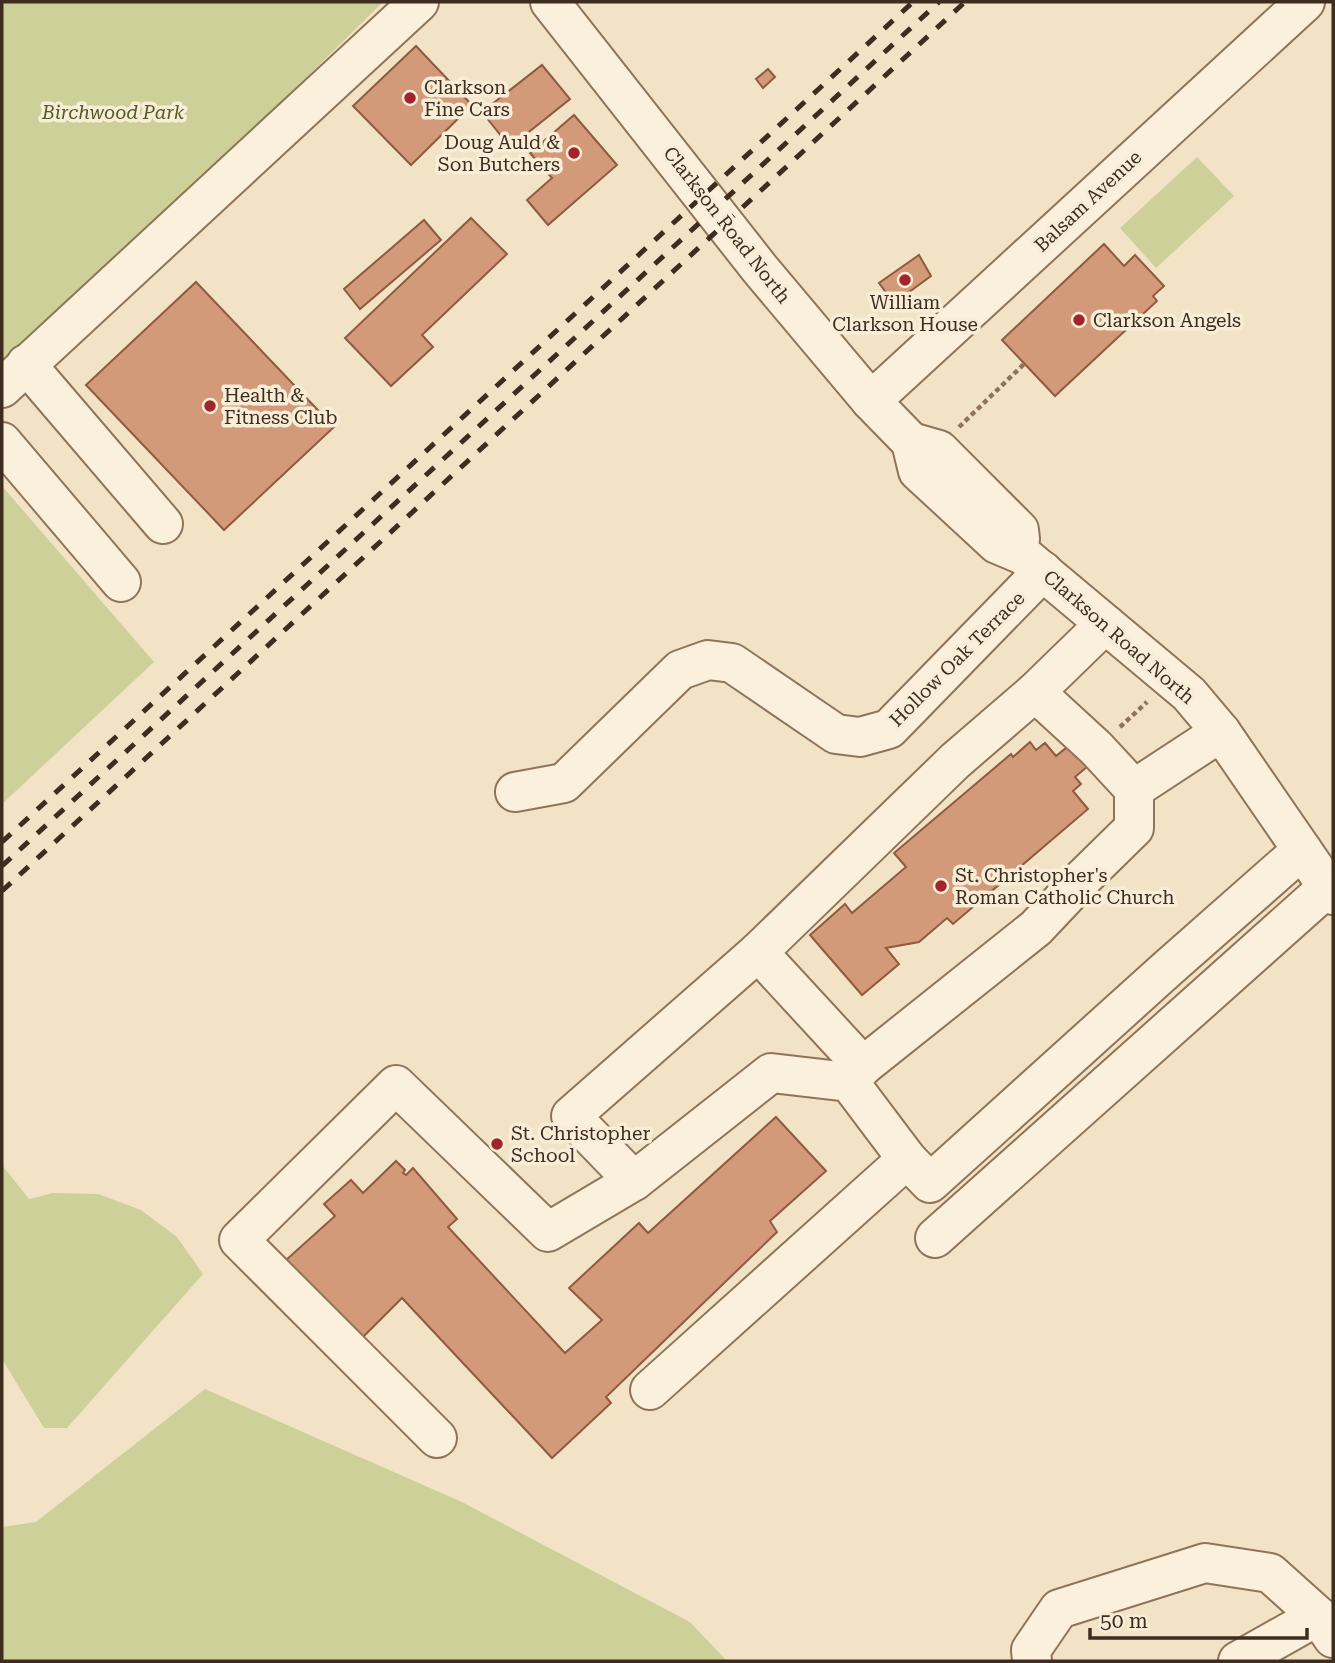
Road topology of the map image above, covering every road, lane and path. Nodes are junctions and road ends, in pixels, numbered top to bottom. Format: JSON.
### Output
{"nodes":[{"id":1,"x":419,"y":2,"type":"edge"},
{"id":2,"x":550,"y":2,"type":"edge"},
{"id":3,"x":1305,"y":2,"type":"edge"},
{"id":4,"x":1024,"y":364,"type":"dead end"},
{"id":5,"x":14,"y":376,"type":"edge"},
{"id":6,"x":871,"y":401,"type":"junction"},
{"id":7,"x":956,"y":430,"type":"dead end"},
{"id":8,"x":2,"y":442,"type":"edge"},
{"id":9,"x":163,"y":524,"type":"dead end"},
{"id":10,"x":1033,"y":563,"type":"junction"},
{"id":11,"x":121,"y":582,"type":"dead end"},
{"id":12,"x":1105,"y":624,"type":"junction"},
{"id":13,"x":1172,"y":680,"type":"junction"},
{"id":14,"x":1035,"y":692,"type":"junction"},
{"id":15,"x":1222,"y":732,"type":"junction"},
{"id":16,"x":1096,"y":748,"type":"junction"},
{"id":17,"x":1134,"y":789,"type":"junction"},
{"id":18,"x":515,"y":792,"type":"dead end"},
{"id":19,"x":1303,"y":850,"type":"junction"},
{"id":20,"x":1331,"y":891,"type":"edge"},
{"id":21,"x":758,"y":952,"type":"junction"},
{"id":22,"x":856,"y":1074,"type":"junction"},
{"id":23,"x":906,"y":1159,"type":"junction"},
{"id":24,"x":634,"y":1181,"type":"junction"},
{"id":25,"x":935,"y":1238,"type":"dead end"},
{"id":26,"x":650,"y":1390,"type":"dead end"},
{"id":27,"x":437,"y":1438,"type":"dead end"},
{"id":28,"x":1326,"y":1627,"type":"edge"},
{"id":29,"x":1032,"y":1661,"type":"edge"},
{"id":30,"x":1238,"y":1661,"type":"edge"}],
"edges":[{"from":1,"to":5,"type":"street"},
{"from":2,"to":6,"type":"street","name":"Clarkson Road North"},
{"from":3,"to":6,"type":"street","name":"Balsam Avenue"},
{"from":4,"to":7,"type":"path"},
{"from":5,"to":9,"type":"street"},
{"from":6,"to":10,"type":"street","name":"Clarkson Road North"},
{"from":8,"to":11,"type":"street"},
{"from":10,"to":12,"type":"street","name":"Clarkson Road North"},
{"from":10,"to":18,"type":"street","name":"Hollow Oak Terrace"},
{"from":12,"to":13,"type":"street","name":"Clarkson Road North"},
{"from":12,"to":14,"type":"street"},
{"from":13,"to":15,"type":"street","name":"Clarkson Road North"},
{"from":13,"to":16,"type":"path"},
{"from":14,"to":16,"type":"street"},
{"from":14,"to":21,"type":"street"},
{"from":15,"to":17,"type":"street"},
{"from":15,"to":19,"type":"street","name":"Clarkson Road North"},
{"from":16,"to":17,"type":"street"},
{"from":17,"to":22,"type":"street"},
{"from":19,"to":20,"type":"street","name":"Clarkson Road North"},
{"from":19,"to":23,"type":"street"},
{"from":20,"to":25,"type":"street"},
{"from":21,"to":22,"type":"street"},
{"from":21,"to":24,"type":"street"},
{"from":22,"to":23,"type":"street"},
{"from":22,"to":24,"type":"street"},
{"from":23,"to":26,"type":"street"},
{"from":24,"to":27,"type":"street"},
{"from":28,"to":29,"type":"street"},
{"from":28,"to":30,"type":"street"}]}
